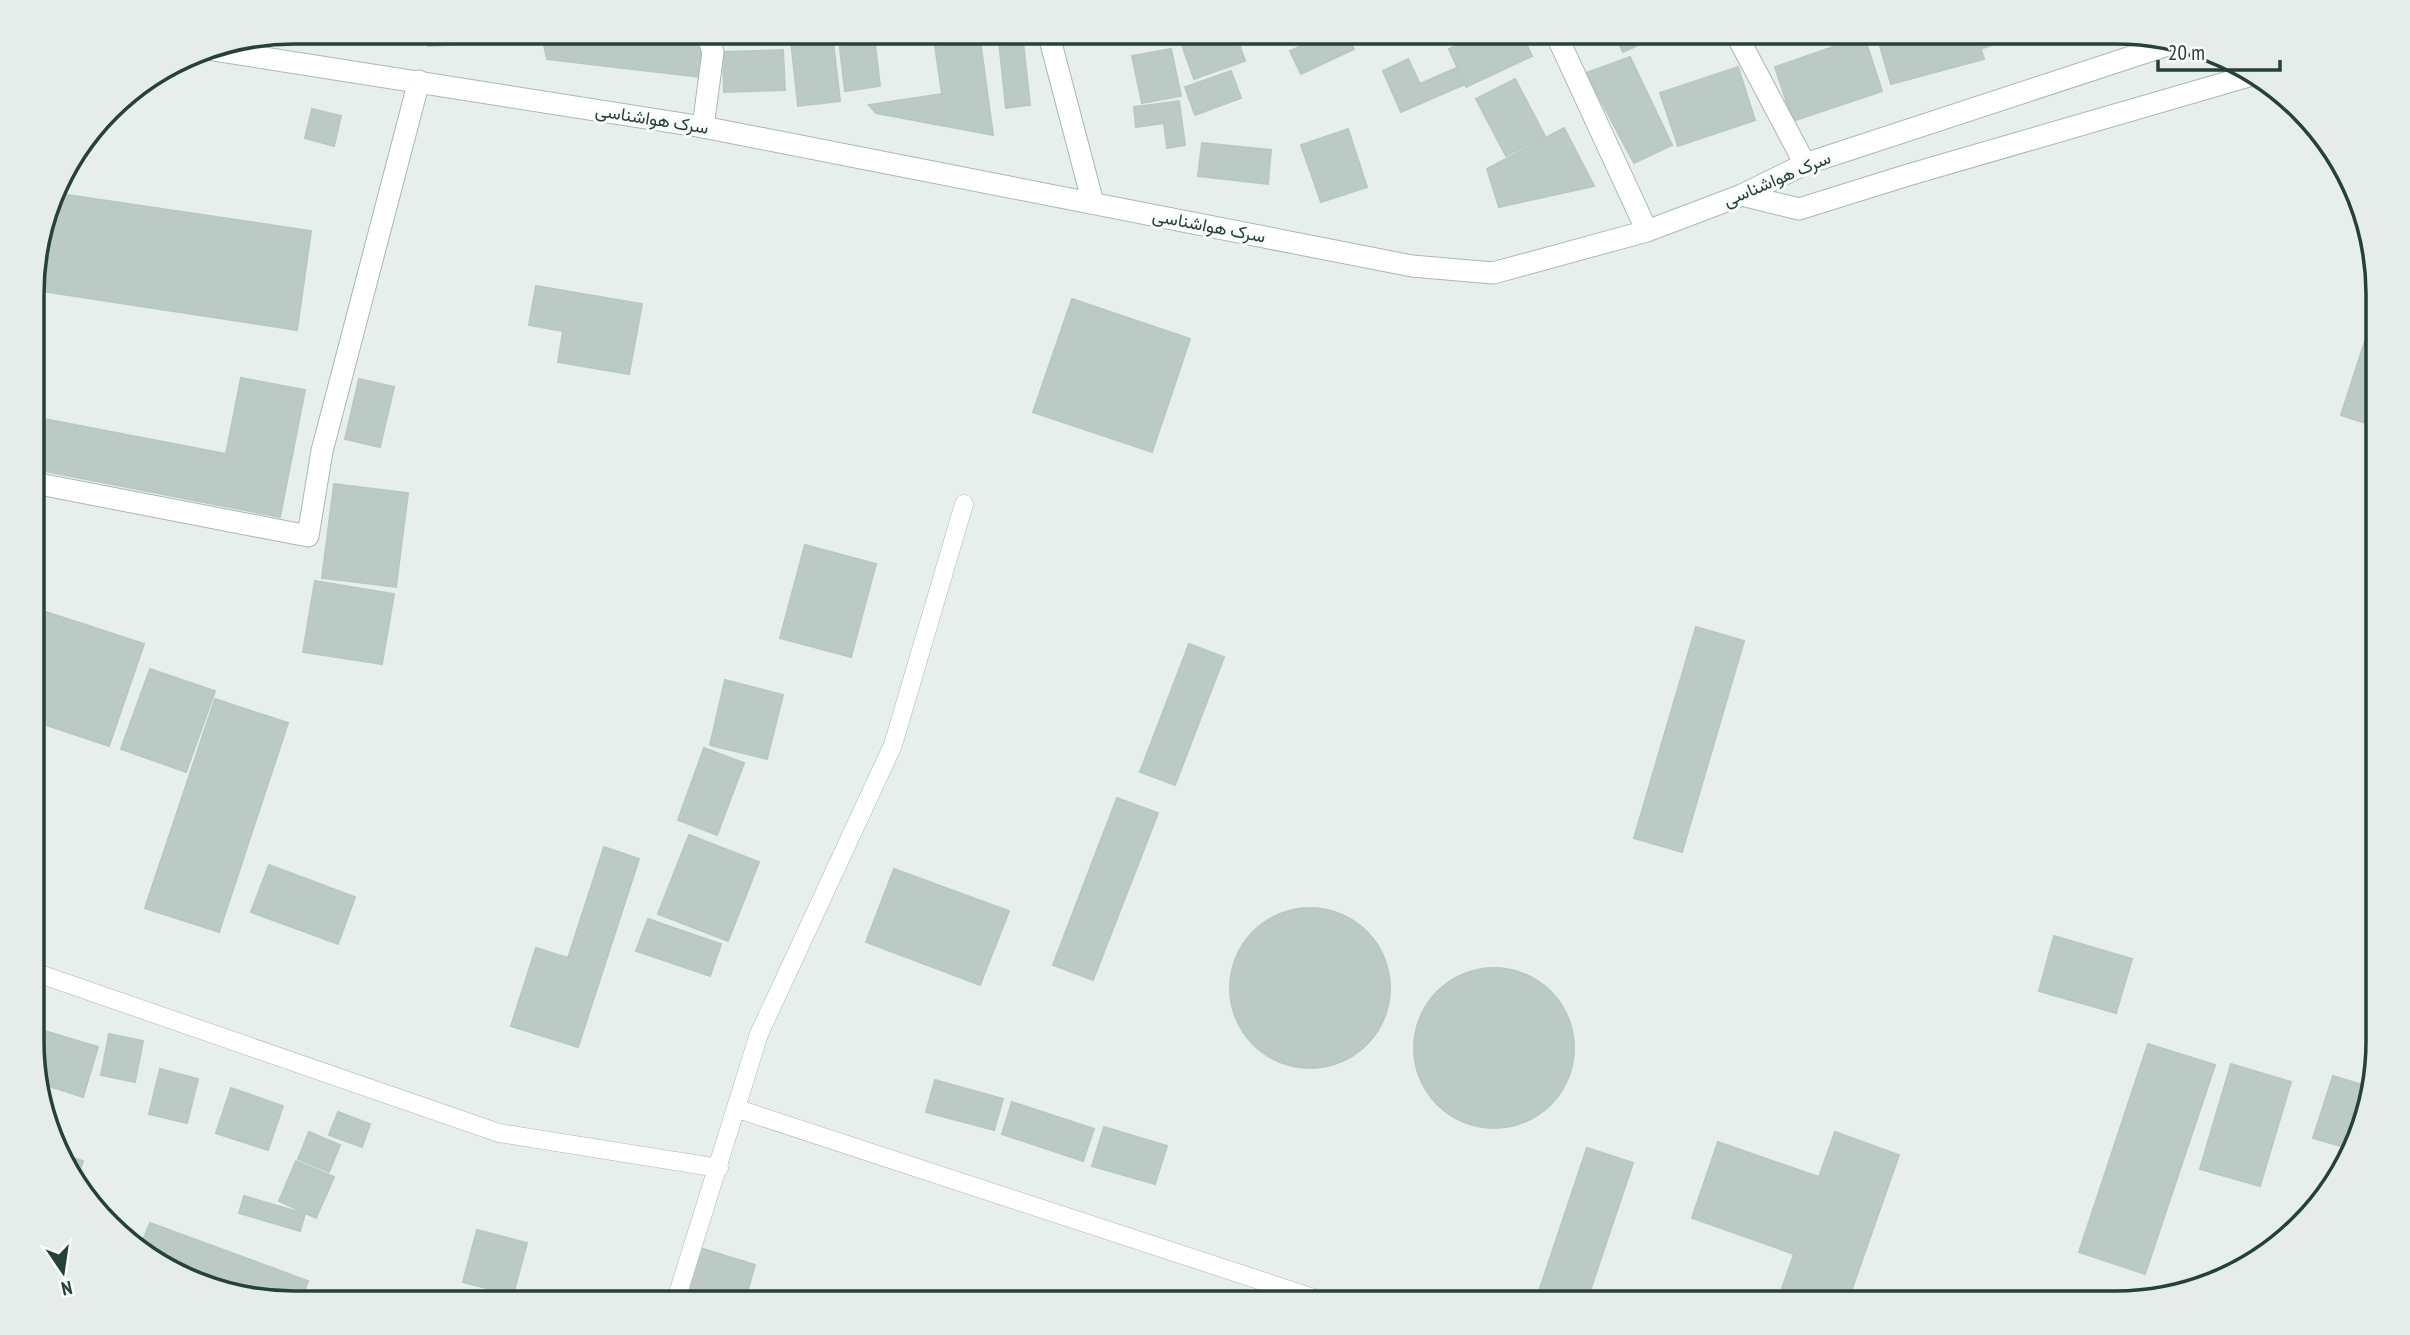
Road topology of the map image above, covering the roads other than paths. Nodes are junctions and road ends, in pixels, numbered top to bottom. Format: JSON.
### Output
{"nodes":[{"id":1,"x":710,"y":44,"type":"edge"},
{"id":2,"x":1051,"y":44,"type":"edge"},
{"id":3,"x":1561,"y":44,"type":"edge"},
{"id":4,"x":1741,"y":44,"type":"edge"},
{"id":5,"x":2159,"y":48,"type":"edge"},
{"id":6,"x":230,"y":52,"type":"edge"},
{"id":7,"x":2242,"y":78,"type":"edge"},
{"id":8,"x":419,"y":82,"type":"junction"},
{"id":9,"x":702,"y":127,"type":"junction"},
{"id":10,"x":1805,"y":164,"type":"junction"},
{"id":11,"x":1742,"y":195,"type":"junction"},
{"id":12,"x":1093,"y":203,"type":"junction"},
{"id":13,"x":1647,"y":231,"type":"junction"},
{"id":14,"x":44,"y":485,"type":"edge"},
{"id":15,"x":964,"y":505,"type":"dead end"},
{"id":16,"x":44,"y":975,"type":"edge"},
{"id":17,"x":738,"y":1109,"type":"junction"},
{"id":18,"x":719,"y":1168,"type":"junction"},
{"id":19,"x":680,"y":1291,"type":"edge"},
{"id":20,"x":1292,"y":1291,"type":"edge"}],
"edges":[{"from":1,"to":9,"type":"street"},
{"from":2,"to":12,"type":"street"},
{"from":3,"to":13,"type":"street"},
{"from":4,"to":10,"type":"street"},
{"from":5,"to":10,"type":"street","name":"سرک هواشناسی"},
{"from":6,"to":8,"type":"street","name":"سرک هواشناسی"},
{"from":7,"to":11,"type":"street"},
{"from":8,"to":9,"type":"street","name":"سرک هواشناسی"},
{"from":8,"to":14,"type":"street"},
{"from":9,"to":12,"type":"street","name":"سرک هواشناسی"},
{"from":10,"to":11,"type":"street","name":"سرک هواشناسی"},
{"from":11,"to":13,"type":"street","name":"سرک هواشناسی"},
{"from":12,"to":13,"type":"street","name":"سرک هواشناسی"},
{"from":15,"to":17,"type":"lane"},
{"from":16,"to":18,"type":"lane"},
{"from":17,"to":18,"type":"lane"},
{"from":17,"to":20,"type":"lane"},
{"from":18,"to":19,"type":"lane"}]}
